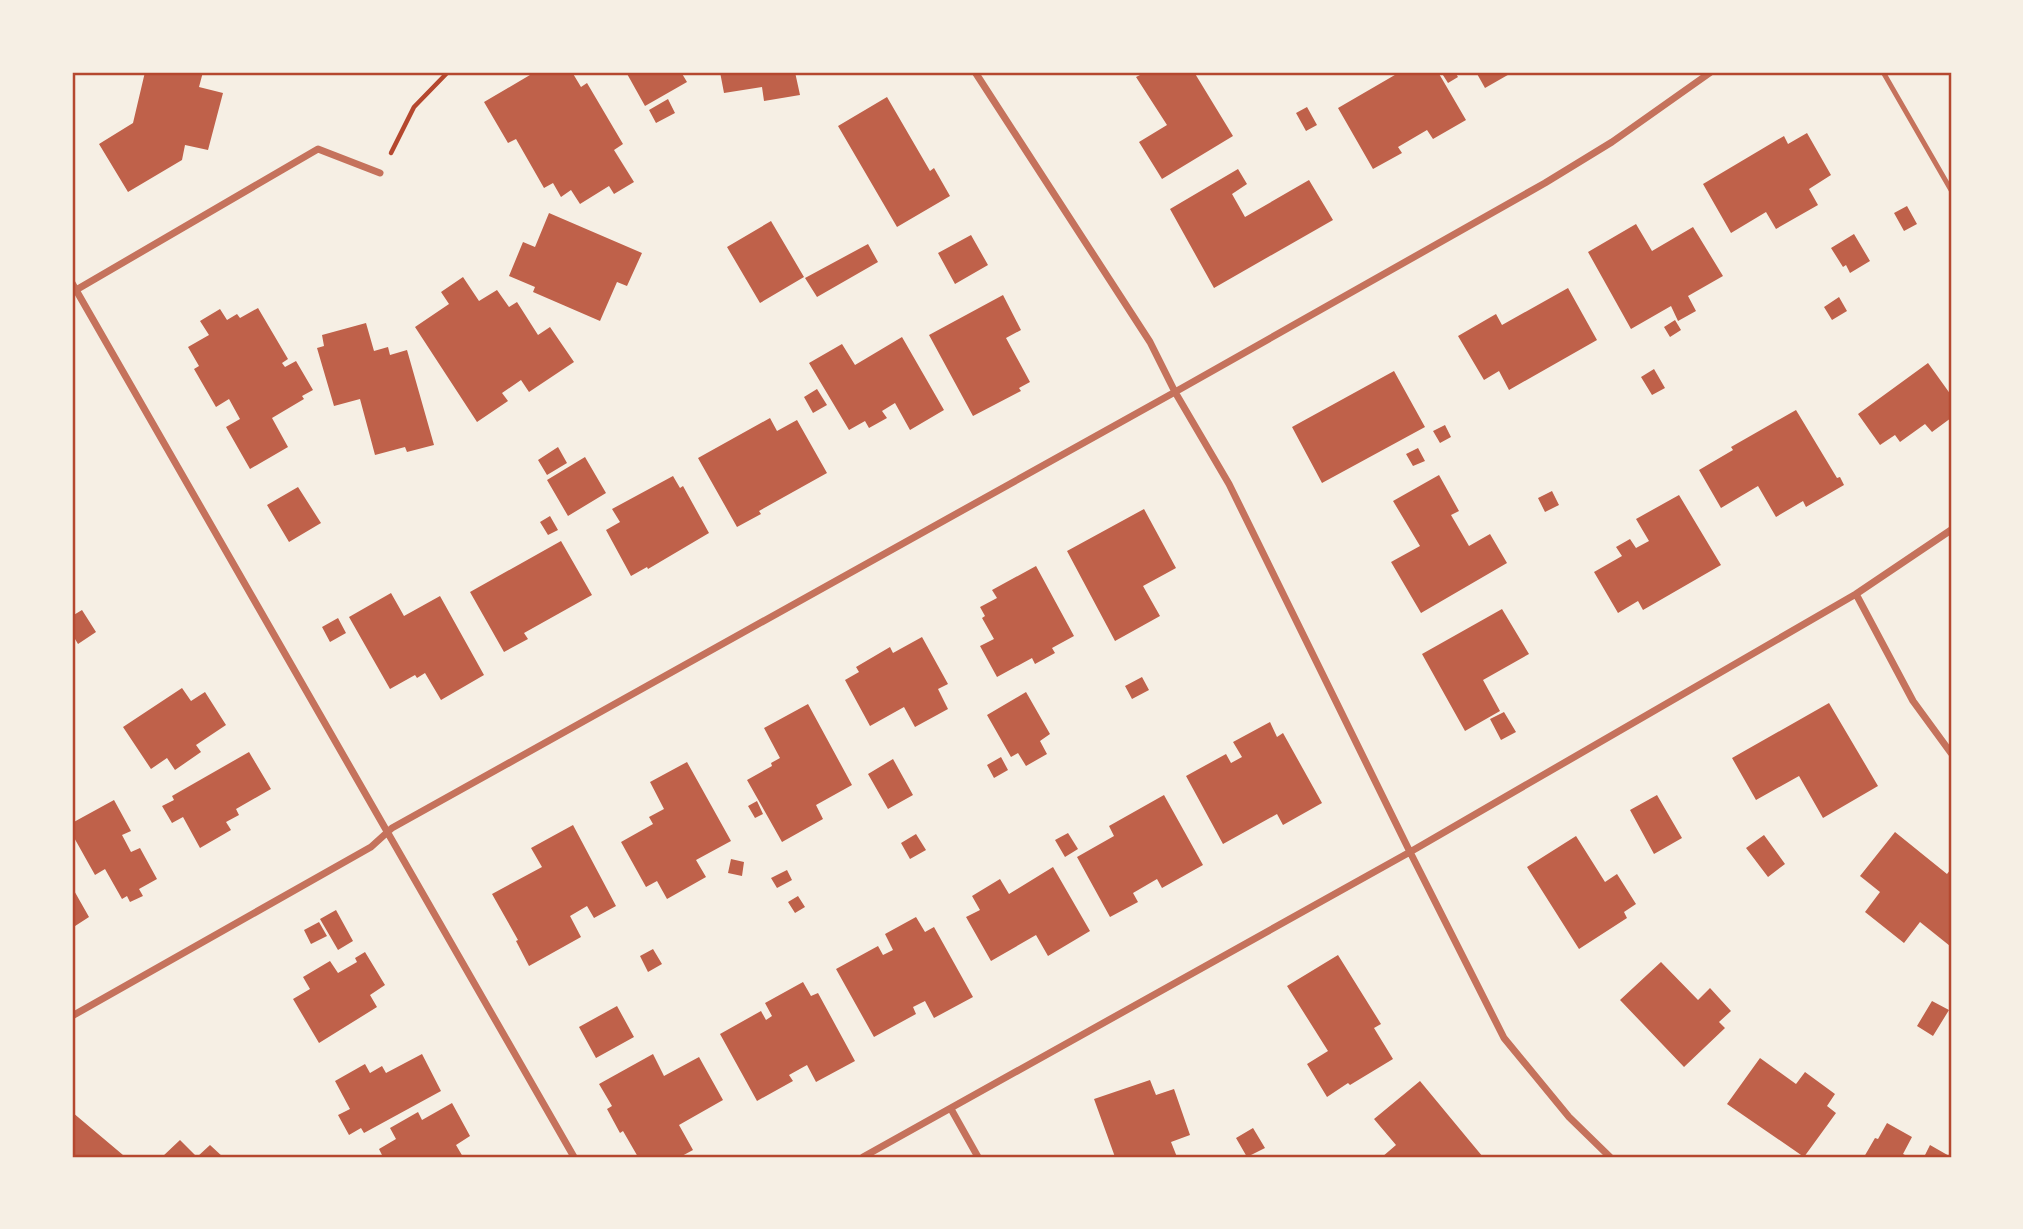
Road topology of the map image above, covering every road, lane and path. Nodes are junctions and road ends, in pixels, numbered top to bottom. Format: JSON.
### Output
{"nodes":[{"id":1,"x":448,"y":72,"type":"edge"},
{"id":2,"x":975,"y":72,"type":"edge"},
{"id":3,"x":1711,"y":72,"type":"edge"},
{"id":4,"x":1883,"y":72,"type":"edge"},
{"id":5,"x":380,"y":173,"type":"joint"},
{"id":6,"x":1951,"y":190,"type":"edge"},
{"id":7,"x":74,"y":287,"type":"edge"},
{"id":8,"x":1175,"y":392,"type":"junction"},
{"id":9,"x":1951,"y":530,"type":"edge"},
{"id":10,"x":1856,"y":594,"type":"junction"},
{"id":11,"x":1951,"y":753,"type":"edge"},
{"id":12,"x":388,"y":834,"type":"junction"},
{"id":13,"x":1410,"y":852,"type":"junction"},
{"id":14,"x":72,"y":1016,"type":"edge"},
{"id":15,"x":951,"y":1109,"type":"junction"},
{"id":16,"x":574,"y":1157,"type":"edge"},
{"id":17,"x":863,"y":1157,"type":"edge"},
{"id":18,"x":978,"y":1157,"type":"edge"},
{"id":19,"x":1610,"y":1157,"type":"edge"}],
"edges":[{"from":1,"to":5,"type":"path"},
{"from":2,"to":8,"type":"street"},
{"from":3,"to":8,"type":"street"},
{"from":4,"to":6,"type":"lane"},
{"from":5,"to":7,"type":"street"},
{"from":7,"to":12,"type":"street"},
{"from":8,"to":12,"type":"street"},
{"from":8,"to":13,"type":"street"},
{"from":9,"to":10,"type":"street"},
{"from":10,"to":11,"type":"street"},
{"from":10,"to":13,"type":"street"},
{"from":12,"to":14,"type":"street"},
{"from":12,"to":16,"type":"street"},
{"from":13,"to":15,"type":"street"},
{"from":13,"to":19,"type":"street"},
{"from":15,"to":17,"type":"street"},
{"from":15,"to":18,"type":"street"}]}
